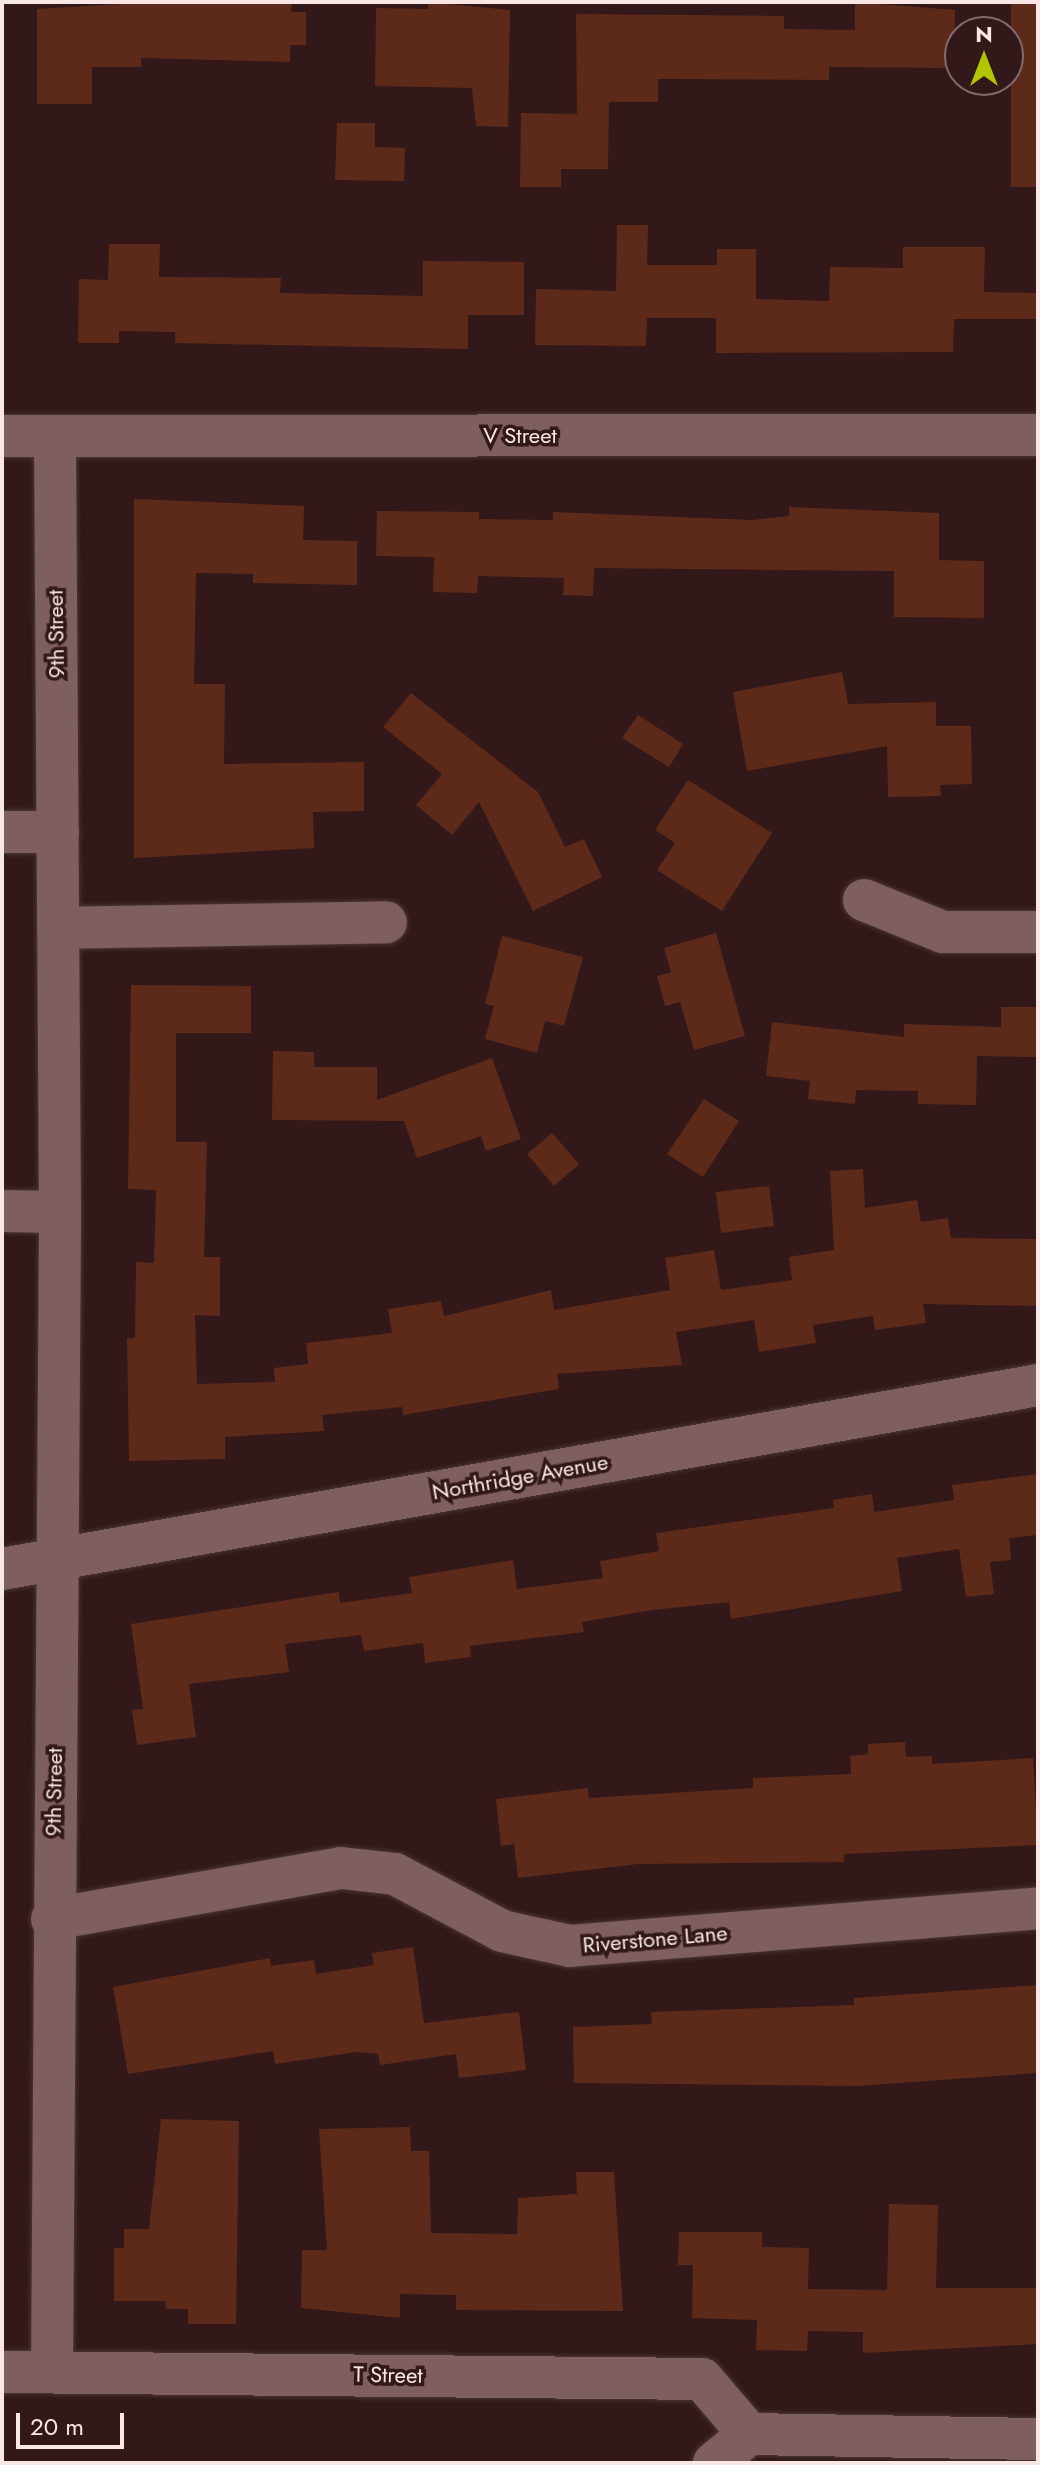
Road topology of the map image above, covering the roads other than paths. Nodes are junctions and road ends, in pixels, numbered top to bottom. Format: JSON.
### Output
{"nodes":[{"id":1,"x":1038,"y":435,"type":"edge"},
{"id":2,"x":2,"y":436,"type":"edge"},
{"id":3,"x":55,"y":436,"type":"junction"},
{"id":4,"x":2,"y":832,"type":"edge"},
{"id":5,"x":58,"y":832,"type":"junction"},
{"id":6,"x":864,"y":900,"type":"dead end"},
{"id":7,"x":386,"y":922,"type":"dead end"},
{"id":8,"x":58,"y":928,"type":"junction"},
{"id":9,"x":1038,"y":932,"type":"edge"},
{"id":10,"x":2,"y":1211,"type":"edge"},
{"id":11,"x":60,"y":1212,"type":"junction"},
{"id":12,"x":1038,"y":1385,"type":"edge"},
{"id":13,"x":55,"y":1560,"type":"junction"},
{"id":14,"x":2,"y":1569,"type":"edge"},
{"id":15,"x":1038,"y":1908,"type":"edge"},
{"id":16,"x":52,"y":1919,"type":"junction"},
{"id":17,"x":52,"y":2371,"type":"junction"},
{"id":18,"x":2,"y":2372,"type":"edge"},
{"id":19,"x":749,"y":2434,"type":"junction"},
{"id":20,"x":1038,"y":2439,"type":"edge"},
{"id":21,"x":846,"y":2449,"type":"edge"},
{"id":22,"x":714,"y":2463,"type":"edge"}],
"edges":[{"from":1,"to":3,"type":"street","name":"V Street"},
{"from":2,"to":3,"type":"street","name":"V Street"},
{"from":3,"to":5,"type":"street","name":"9th Street"},
{"from":4,"to":5,"type":"street"},
{"from":5,"to":8,"type":"street","name":"9th Street"},
{"from":6,"to":9,"type":"street"},
{"from":7,"to":8,"type":"street"},
{"from":8,"to":11,"type":"street","name":"9th Street"},
{"from":10,"to":11,"type":"street"},
{"from":11,"to":13,"type":"street","name":"9th Street"},
{"from":12,"to":13,"type":"street","name":"Northridge Avenue"},
{"from":13,"to":14,"type":"street","name":"Northridge Avenue"},
{"from":13,"to":16,"type":"street","name":"9th Street"},
{"from":15,"to":16,"type":"street","name":"Riverstone Lane"},
{"from":16,"to":17,"type":"street","name":"9th Street"},
{"from":17,"to":18,"type":"street","name":"T Street"},
{"from":17,"to":19,"type":"street","name":"T Street"},
{"from":19,"to":21,"type":"street"},
{"from":19,"to":22,"type":"street"},
{"from":20,"to":21,"type":"street"}]}
